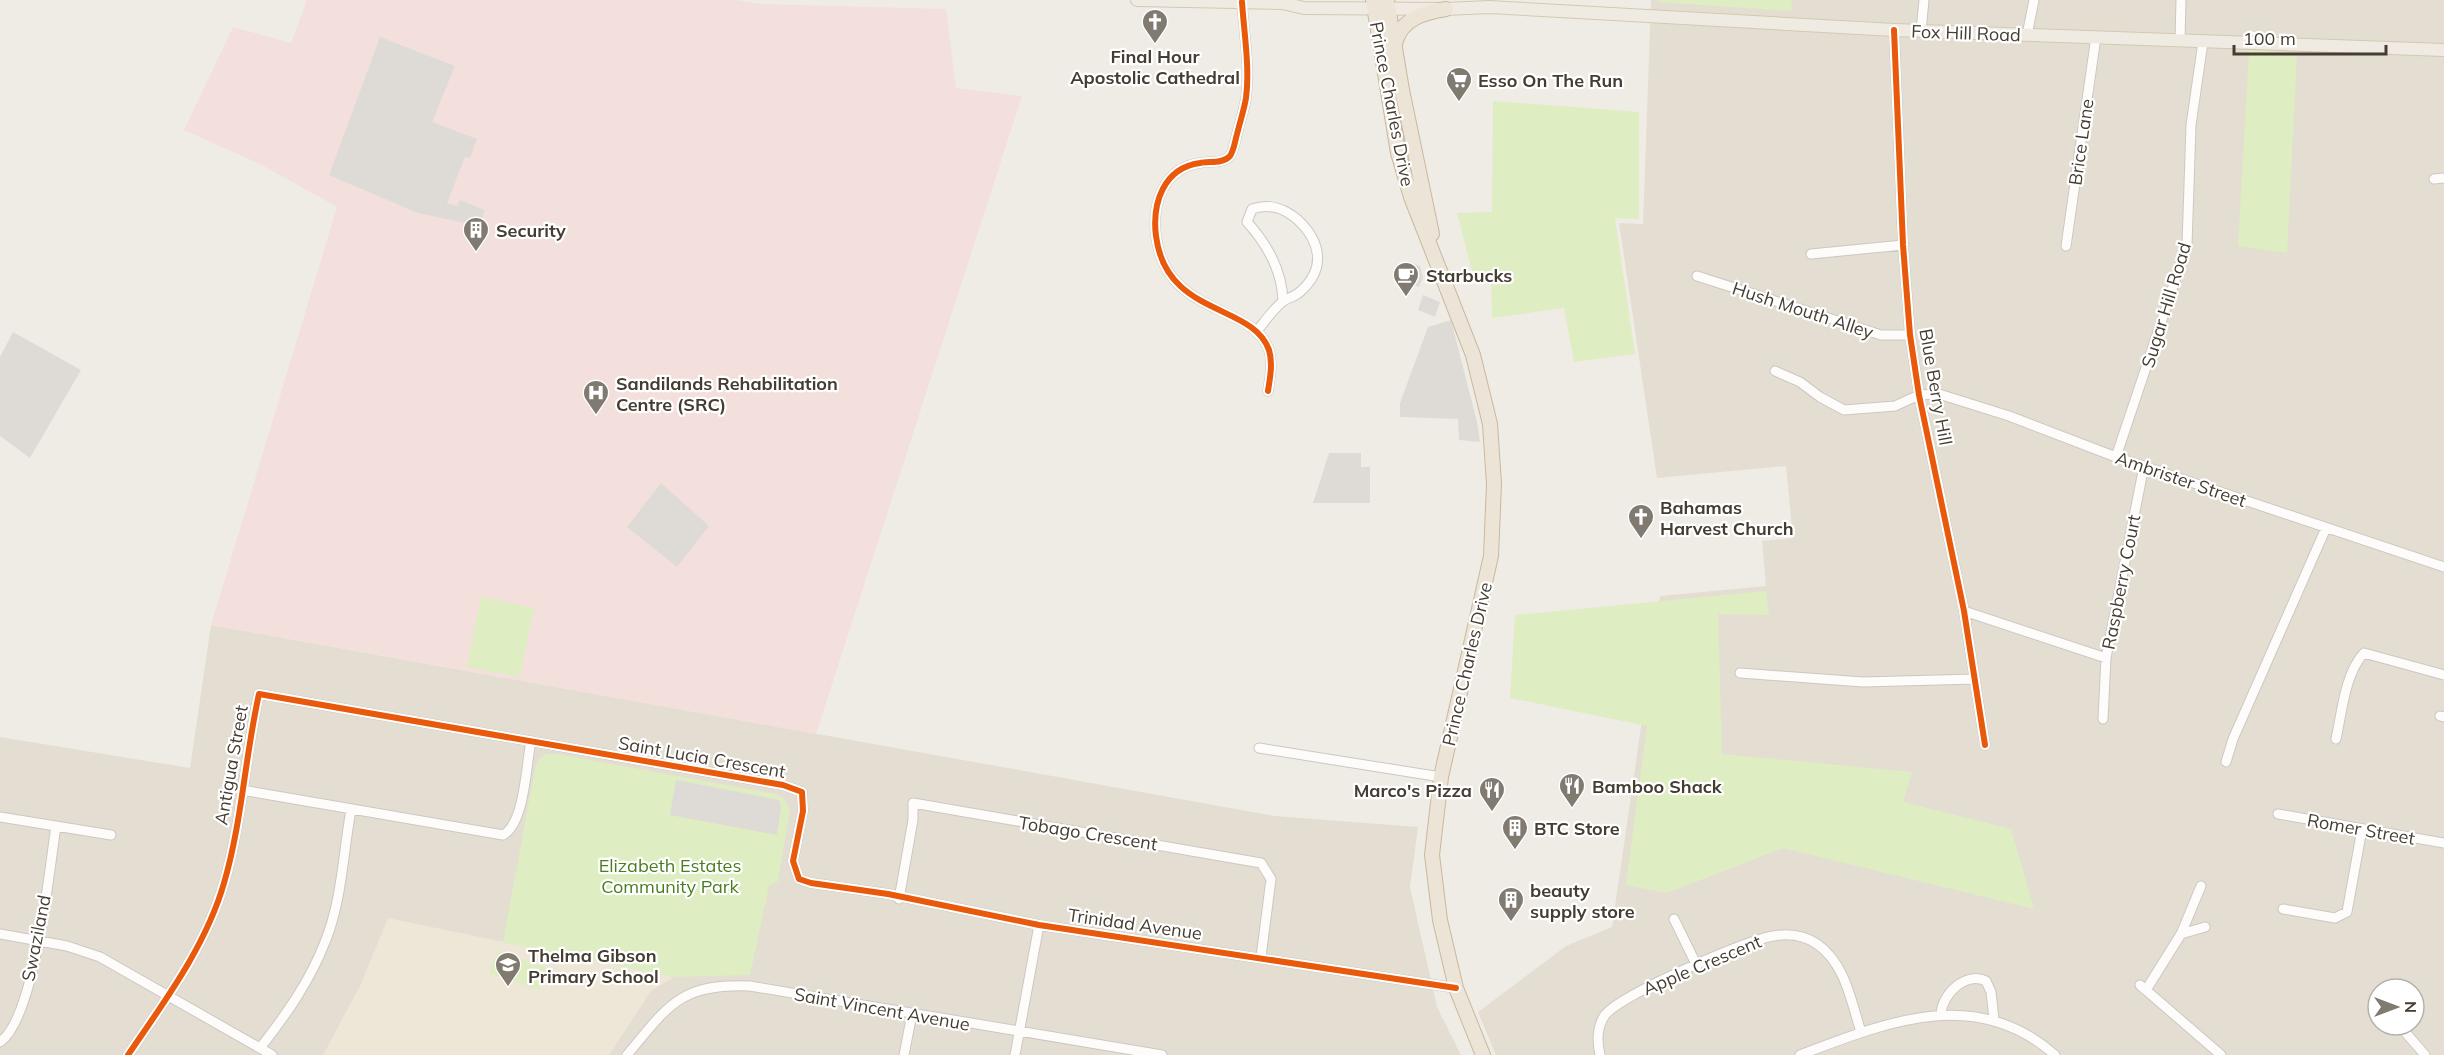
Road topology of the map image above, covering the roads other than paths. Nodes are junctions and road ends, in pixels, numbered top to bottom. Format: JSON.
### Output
{"nodes":[{"id":1,"x":1137,"y":0,"type":"edge"},
{"id":2,"x":1924,"y":0,"type":"edge"},
{"id":3,"x":2034,"y":0,"type":"edge"},
{"id":4,"x":2181,"y":0,"type":"edge"},
{"id":5,"x":1242,"y":2,"type":"junction"},
{"id":6,"x":1287,"y":2,"type":"edge"},
{"id":7,"x":1373,"y":4,"type":"edge"},
{"id":8,"x":1388,"y":4,"type":"edge"},
{"id":9,"x":1451,"y":5,"type":"edge"},
{"id":10,"x":1894,"y":30,"type":"junction"},
{"id":11,"x":1921,"y":31,"type":"junction"},
{"id":12,"x":2027,"y":35,"type":"junction"},
{"id":13,"x":2096,"y":38,"type":"junction"},
{"id":14,"x":2180,"y":41,"type":"junction"},
{"id":15,"x":2203,"y":42,"type":"junction"},
{"id":16,"x":1395,"y":48,"type":"junction"},
{"id":17,"x":2444,"y":50,"type":"edge"},
{"id":18,"x":1903,"y":245,"type":"junction"},
{"id":19,"x":2066,"y":246,"type":"dead end"},
{"id":20,"x":1811,"y":254,"type":"dead end"},
{"id":21,"x":1441,"y":274,"type":"junction"},
{"id":22,"x":1697,"y":276,"type":"dead end"},
{"id":23,"x":1283,"y":301,"type":"junction"},
{"id":24,"x":1257,"y":331,"type":"junction"},
{"id":25,"x":1910,"y":335,"type":"junction"},
{"id":26,"x":1774,"y":371,"type":"dead end"},
{"id":27,"x":1268,"y":391,"type":"dead end"},
{"id":28,"x":1919,"y":394,"type":"junction"},
{"id":29,"x":2116,"y":457,"type":"junction"},
{"id":30,"x":2144,"y":466,"type":"junction"},
{"id":31,"x":2326,"y":528,"type":"junction"},
{"id":32,"x":2444,"y":567,"type":"edge"},
{"id":33,"x":1964,"y":611,"type":"junction"},
{"id":34,"x":2106,"y":658,"type":"junction"},
{"id":35,"x":1740,"y":673,"type":"dead end"},
{"id":36,"x":2444,"y":675,"type":"edge"},
{"id":37,"x":1975,"y":679,"type":"junction"},
{"id":38,"x":2103,"y":719,"type":"dead end"},
{"id":39,"x":2336,"y":739,"type":"dead end"},
{"id":40,"x":531,"y":741,"type":"junction"},
{"id":41,"x":1985,"y":745,"type":"dead end"},
{"id":42,"x":1259,"y":748,"type":"dead end"},
{"id":43,"x":2226,"y":762,"type":"dead end"},
{"id":44,"x":1441,"y":777,"type":"junction"},
{"id":45,"x":242,"y":790,"type":"junction"},
{"id":46,"x":351,"y":810,"type":"junction"},
{"id":47,"x":2278,"y":814,"type":"dead end"},
{"id":48,"x":0,"y":817,"type":"edge"},
{"id":49,"x":56,"y":826,"type":"junction"},
{"id":50,"x":2362,"y":829,"type":"junction"},
{"id":51,"x":111,"y":835,"type":"dead end"},
{"id":52,"x":2444,"y":843,"type":"edge"},
{"id":53,"x":811,"y":883,"type":"joint"},
{"id":54,"x":2201,"y":886,"type":"dead end"},
{"id":55,"x":899,"y":899,"type":"junction"},
{"id":56,"x":2283,"y":909,"type":"dead end"},
{"id":57,"x":1674,"y":919,"type":"dead end"},
{"id":58,"x":1039,"y":925,"type":"junction"},
{"id":59,"x":2205,"y":927,"type":"dead end"},
{"id":60,"x":0,"y":934,"type":"edge"},
{"id":61,"x":2181,"y":934,"type":"junction"},
{"id":62,"x":38,"y":940,"type":"junction"},
{"id":63,"x":1261,"y":957,"type":"junction"},
{"id":64,"x":1697,"y":966,"type":"junction"},
{"id":65,"x":1456,"y":988,"type":"junction"},
{"id":66,"x":169,"y":994,"type":"junction"},
{"id":67,"x":912,"y":1014,"type":"junction"},
{"id":68,"x":1941,"y":1014,"type":"junction"},
{"id":69,"x":1994,"y":1019,"type":"junction"},
{"id":70,"x":1861,"y":1032,"type":"junction"},
{"id":71,"x":1019,"y":1033,"type":"junction"},
{"id":72,"x":2409,"y":1037,"type":"edge"},
{"id":73,"x":0,"y":1042,"type":"edge"},
{"id":74,"x":260,"y":1048,"type":"junction"},
{"id":75,"x":1130,"y":1053,"type":"edge"},
{"id":76,"x":128,"y":1055,"type":"edge"},
{"id":77,"x":272,"y":1055,"type":"edge"},
{"id":78,"x":627,"y":1055,"type":"edge"},
{"id":79,"x":904,"y":1055,"type":"edge"},
{"id":80,"x":1015,"y":1055,"type":"edge"},
{"id":81,"x":1162,"y":1055,"type":"edge"},
{"id":82,"x":1483,"y":1055,"type":"edge"},
{"id":83,"x":1600,"y":1055,"type":"edge"},
{"id":84,"x":1800,"y":1055,"type":"edge"},
{"id":85,"x":2055,"y":1055,"type":"edge"},
{"id":86,"x":2221,"y":1055,"type":"edge"},
{"id":87,"x":2425,"y":1055,"type":"edge"}],
"edges":[{"from":1,"to":5,"type":"main road","name":"Fox Hill Road"},
{"from":2,"to":11,"type":"street"},
{"from":3,"to":12,"type":"street"},
{"from":4,"to":14,"type":"street"},
{"from":5,"to":6,"type":"main road","name":"Fox Hill Road"},
{"from":5,"to":24,"type":"street"},
{"from":6,"to":7,"type":"main road","name":"Fox Hill Road"},
{"from":7,"to":8,"type":"main road","name":"Fox Hill Road"},
{"from":7,"to":21,"type":"highway","name":"Prince Charles Drive"},
{"from":8,"to":9,"type":"main road","name":"Fox Hill Road"},
{"from":8,"to":16,"type":"highway","name":"Prince Charles Drive"},
{"from":9,"to":10,"type":"main road","name":"Fox Hill Road"},
{"from":9,"to":16,"type":"highway"},
{"from":10,"to":11,"type":"main road","name":"Fox Hill Road"},
{"from":10,"to":18,"type":"street","name":"Blue Berry Hill"},
{"from":11,"to":12,"type":"main road","name":"Fox Hill Road"},
{"from":12,"to":13,"type":"main road","name":"Fox Hill Road"},
{"from":13,"to":14,"type":"main road","name":"Fox Hill Road"},
{"from":13,"to":19,"type":"street","name":"Brice Lane"},
{"from":14,"to":15,"type":"main road","name":"Fox Hill Road"},
{"from":15,"to":17,"type":"main road","name":"Fox Hill Road"},
{"from":15,"to":29,"type":"street","name":"Sugar Hill Road"},
{"from":16,"to":21,"type":"highway","name":"Prince Charles Drive"},
{"from":18,"to":20,"type":"street"},
{"from":18,"to":25,"type":"street","name":"Blue Berry Hill"},
{"from":21,"to":44,"type":"highway","name":"Prince Charles Drive"},
{"from":22,"to":25,"type":"street","name":"Hush Mouth Alley"},
{"from":23,"to":23,"type":"street"},
{"from":23,"to":24,"type":"street"},
{"from":24,"to":27,"type":"street"},
{"from":25,"to":28,"type":"street","name":"Blue Berry Hill"},
{"from":26,"to":28,"type":"street"},
{"from":28,"to":29,"type":"street","name":"Ambrister Street"},
{"from":28,"to":33,"type":"street","name":"Blue Berry Hill"},
{"from":29,"to":30,"type":"street","name":"Ambrister Street"},
{"from":30,"to":31,"type":"street","name":"Ambrister Street"},
{"from":30,"to":34,"type":"street","name":"Raspberry Court"},
{"from":31,"to":32,"type":"street","name":"Ambrister Street"},
{"from":31,"to":43,"type":"street"},
{"from":33,"to":34,"type":"street","name":"Raspberry Court"},
{"from":33,"to":37,"type":"street","name":"Blue Berry Hill"},
{"from":34,"to":38,"type":"street"},
{"from":35,"to":37,"type":"street"},
{"from":36,"to":39,"type":"street"},
{"from":37,"to":41,"type":"street","name":"Blue Berry Hill"},
{"from":40,"to":45,"type":"street","name":"Antigua Street"},
{"from":40,"to":46,"type":"street"},
{"from":40,"to":53,"type":"street","name":"Saint Lucia Crescent"},
{"from":42,"to":44,"type":"street"},
{"from":44,"to":65,"type":"highway","name":"Prince Charles Drive"},
{"from":45,"to":46,"type":"street"},
{"from":45,"to":66,"type":"street","name":"Antigua Street"},
{"from":46,"to":74,"type":"street"},
{"from":47,"to":50,"type":"street","name":"Romer Street"},
{"from":48,"to":49,"type":"street"},
{"from":49,"to":51,"type":"street"},
{"from":49,"to":62,"type":"street","name":"Swaziland"},
{"from":50,"to":52,"type":"street","name":"Romer Street"},
{"from":50,"to":56,"type":"street"},
{"from":53,"to":55,"type":"street","name":"Trinidad Avenue"},
{"from":54,"to":61,"type":"street"},
{"from":55,"to":58,"type":"street","name":"Trinidad Avenue"},
{"from":55,"to":63,"type":"street","name":"Tobago Crescent"},
{"from":57,"to":64,"type":"street"},
{"from":58,"to":63,"type":"street","name":"Trinidad Avenue"},
{"from":58,"to":71,"type":"street"},
{"from":59,"to":61,"type":"street"},
{"from":60,"to":62,"type":"street"},
{"from":61,"to":86,"type":"street"},
{"from":62,"to":66,"type":"street"},
{"from":62,"to":73,"type":"street","name":"Swaziland"},
{"from":63,"to":65,"type":"street","name":"Trinidad Avenue"},
{"from":64,"to":70,"type":"street","name":"Apple Crescent"},
{"from":64,"to":83,"type":"street","name":"Apple Crescent"},
{"from":65,"to":82,"type":"highway","name":"Prince Charles Drive"},
{"from":66,"to":74,"type":"street"},
{"from":66,"to":76,"type":"street","name":"Antigua Street"},
{"from":67,"to":71,"type":"street","name":"Saint Vincent Avenue"},
{"from":67,"to":78,"type":"street","name":"Saint Vincent Avenue"},
{"from":67,"to":79,"type":"street"},
{"from":68,"to":69,"type":"street"},
{"from":68,"to":69,"type":"street"},
{"from":68,"to":70,"type":"street"},
{"from":69,"to":85,"type":"street"},
{"from":70,"to":84,"type":"street"},
{"from":71,"to":75,"type":"street","name":"Saint Vincent Avenue"},
{"from":71,"to":80,"type":"street"},
{"from":72,"to":87,"type":"street"},
{"from":74,"to":77,"type":"street"},
{"from":75,"to":81,"type":"street","name":"Saint Vincent Avenue"}]}
